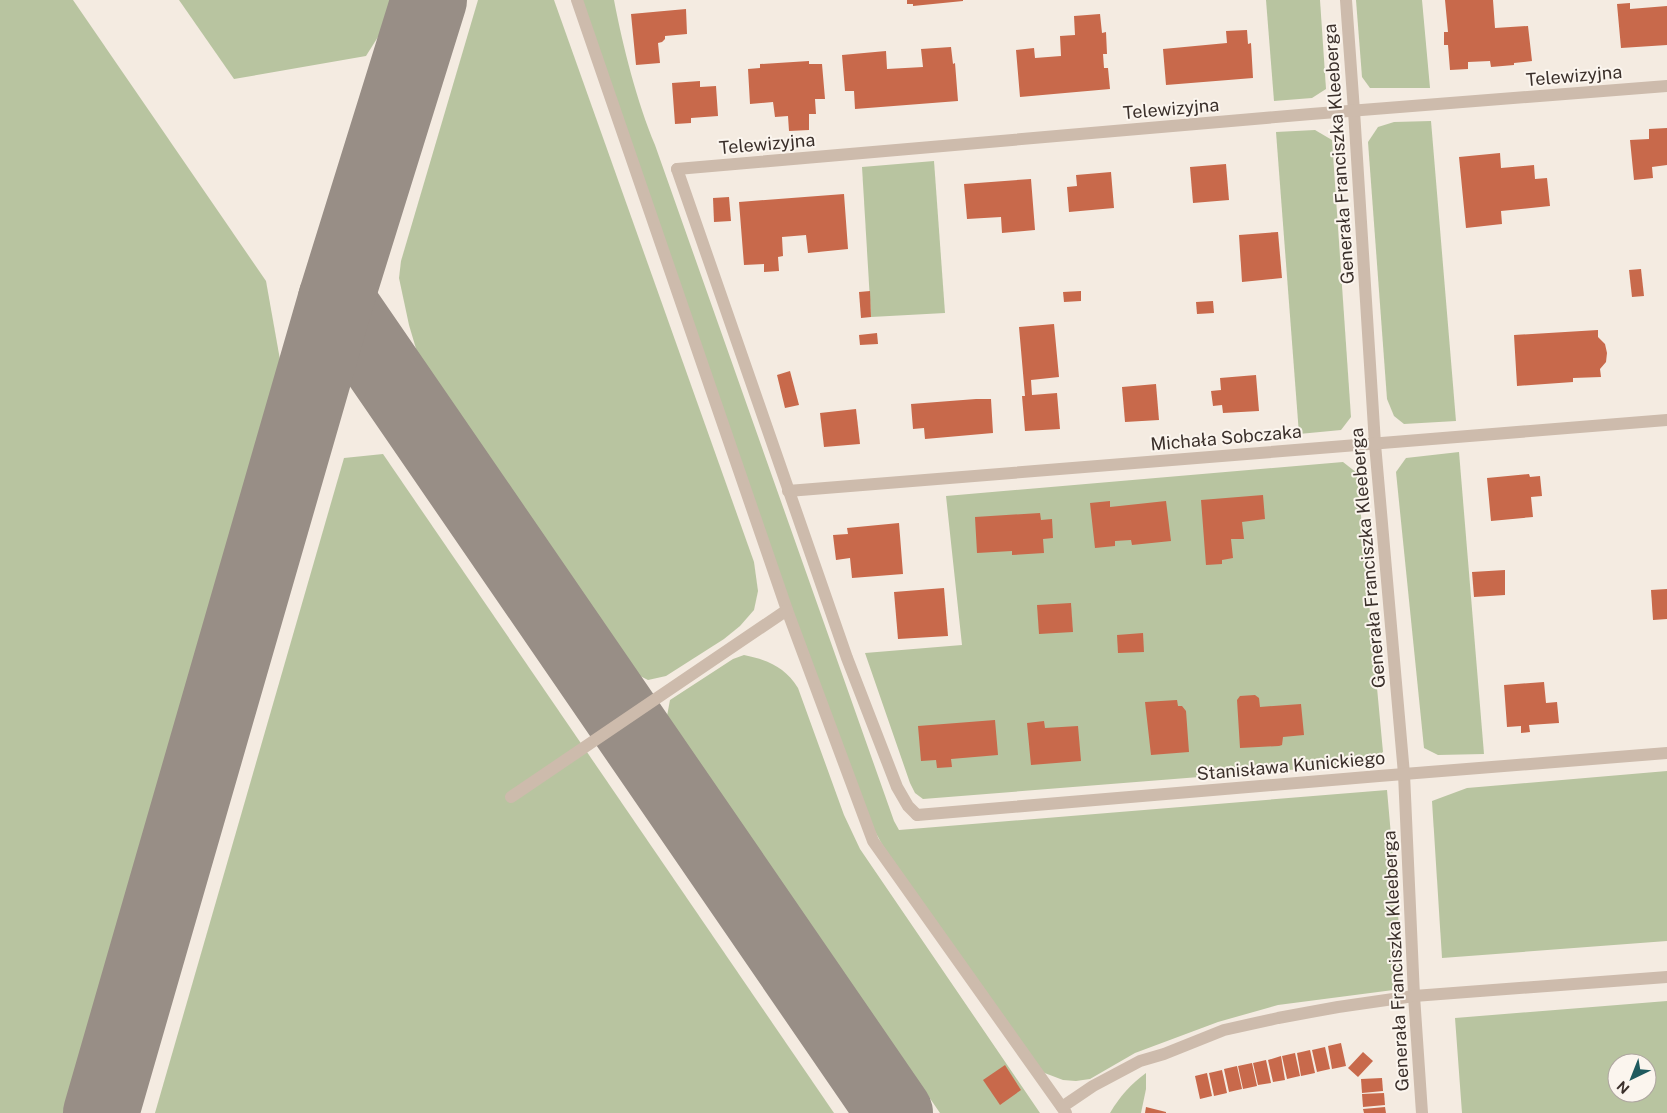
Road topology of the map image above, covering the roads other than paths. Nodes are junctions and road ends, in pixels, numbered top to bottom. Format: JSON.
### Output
{"nodes":[{"id":1,"x":576,"y":0,"type":"edge"},
{"id":2,"x":1346,"y":0,"type":"edge"},
{"id":3,"x":1667,"y":86,"type":"edge"},
{"id":4,"x":1354,"y":112,"type":"junction"},
{"id":5,"x":1667,"y":420,"type":"edge"},
{"id":6,"x":1375,"y":444,"type":"junction"},
{"id":7,"x":788,"y":491,"type":"junction"},
{"id":8,"x":787,"y":610,"type":"junction"},
{"id":9,"x":1667,"y":753,"type":"edge"},
{"id":10,"x":1404,"y":774,"type":"junction"},
{"id":11,"x":510,"y":797,"type":"dead end"},
{"id":12,"x":1667,"y":977,"type":"edge"},
{"id":13,"x":1414,"y":996,"type":"junction"},
{"id":14,"x":1064,"y":1110,"type":"edge"},
{"id":15,"x":1422,"y":1113,"type":"edge"}],
"edges":[{"from":1,"to":8,"type":"street"},
{"from":2,"to":4,"type":"street","name":"Generała Franciszka Kleeberga"},
{"from":3,"to":4,"type":"street","name":"Telewizyjna"},
{"from":4,"to":6,"type":"street","name":"Generała Franciszka Kleeberga"},
{"from":4,"to":7,"type":"street","name":"Telewizyjna"},
{"from":5,"to":6,"type":"street","name":"Michała Sobczaka"},
{"from":6,"to":7,"type":"street","name":"Michała Sobczaka"},
{"from":6,"to":10,"type":"street","name":"Generała Franciszka Kleeberga"},
{"from":7,"to":10,"type":"street","name":"Stanisława Kunickiego"},
{"from":8,"to":11,"type":"street"},
{"from":8,"to":14,"type":"street"},
{"from":9,"to":10,"type":"street","name":"Stanisława Kunickiego"},
{"from":10,"to":13,"type":"street","name":"Generała Franciszka Kleeberga"},
{"from":12,"to":13,"type":"street"},
{"from":13,"to":14,"type":"street"},
{"from":13,"to":15,"type":"street","name":"Generała Franciszka Kleeberga"}]}
